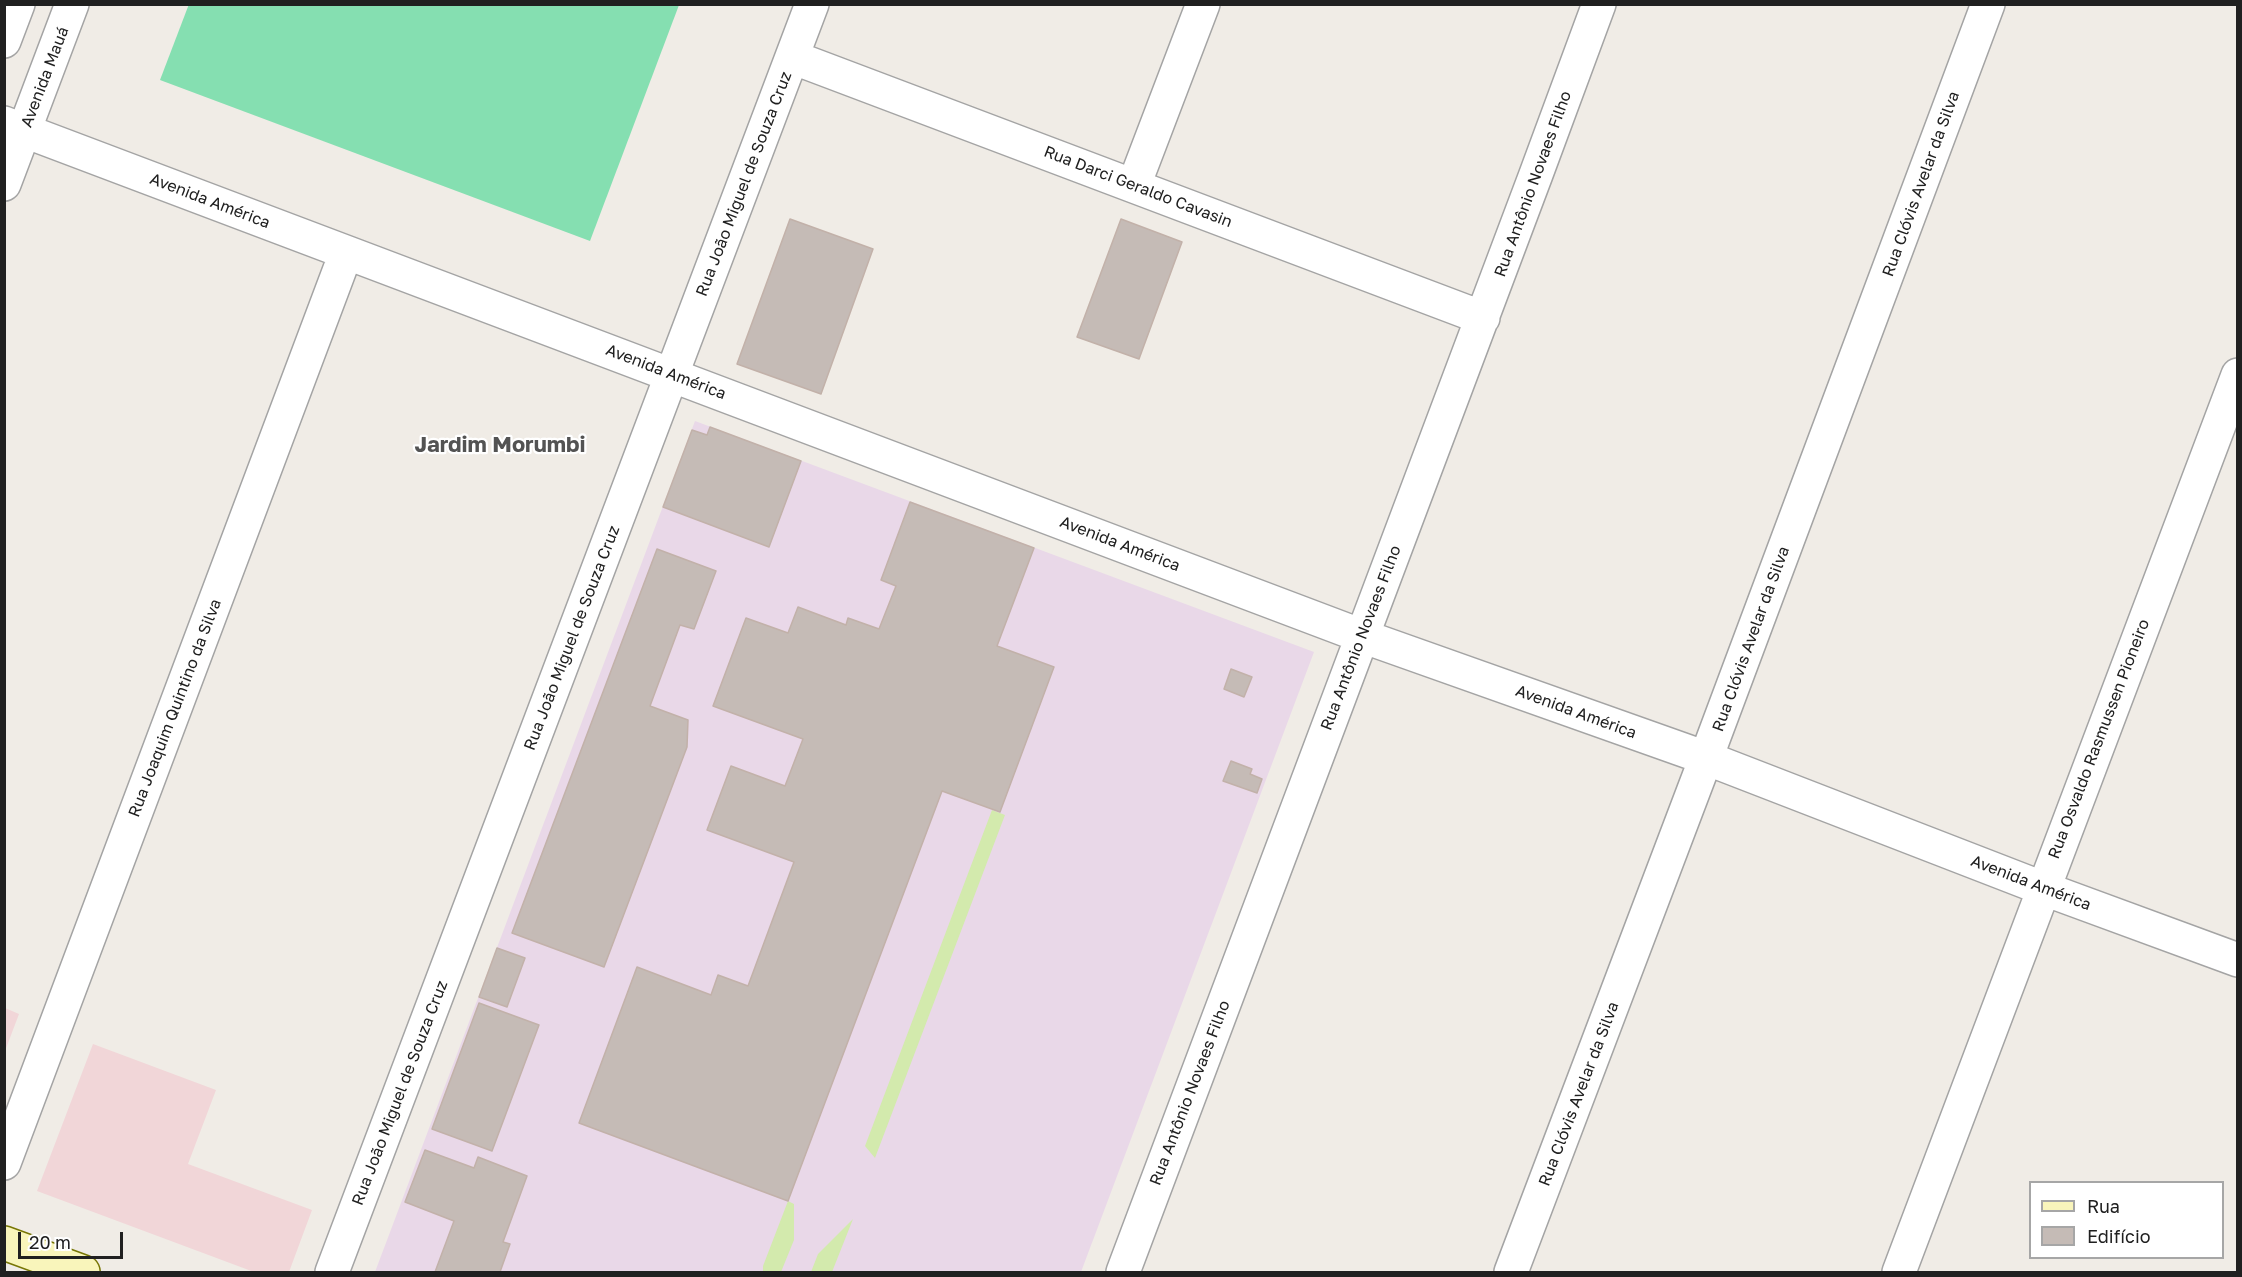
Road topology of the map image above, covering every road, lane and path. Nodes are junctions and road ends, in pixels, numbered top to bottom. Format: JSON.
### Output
{"nodes":[{"id":1,"x":18,"y":4,"type":"edge"},
{"id":2,"x":72,"y":4,"type":"edge"},
{"id":3,"x":812,"y":4,"type":"edge"},
{"id":4,"x":1203,"y":4,"type":"edge"},
{"id":5,"x":1599,"y":4,"type":"edge"},
{"id":6,"x":1988,"y":4,"type":"edge"},
{"id":7,"x":4,"y":41,"type":"edge"},
{"id":8,"x":792,"y":57,"type":"junction"},
{"id":9,"x":14,"y":127,"type":"edge"},
{"id":10,"x":4,"y":184,"type":"edge"},
{"id":11,"x":1134,"y":185,"type":"junction"},
{"id":12,"x":346,"y":253,"type":"junction"},
{"id":13,"x":1484,"y":318,"type":"junction"},
{"id":14,"x":671,"y":374,"type":"junction"},
{"id":15,"x":2238,"y":375,"type":"edge"},
{"id":16,"x":1362,"y":636,"type":"junction"},
{"id":17,"x":1706,"y":759,"type":"junction"},
{"id":18,"x":2042,"y":888,"type":"junction"},
{"id":19,"x":2238,"y":960,"type":"edge"},
{"id":20,"x":4,"y":1162,"type":"edge"},
{"id":21,"x":4,"y":1243,"type":"edge"},
{"id":22,"x":83,"y":1272,"type":"edge"},
{"id":23,"x":332,"y":1272,"type":"edge"},
{"id":24,"x":1123,"y":1272,"type":"edge"},
{"id":25,"x":1511,"y":1272,"type":"edge"},
{"id":26,"x":1899,"y":1272,"type":"edge"}],
"edges":[{"from":1,"to":7,"type":"street"},
{"from":2,"to":9,"type":"street","name":"Avenida Mauá"},
{"from":3,"to":8,"type":"street","name":"Rua João Miguel de Souza Cruz"},
{"from":4,"to":11,"type":"street"},
{"from":5,"to":13,"type":"street","name":"Rua Antônio Novaes Filho"},
{"from":6,"to":17,"type":"street","name":"Rua Clóvis Avelar da Silva"},
{"from":8,"to":11,"type":"street","name":"Rua Darci Geraldo Cavasin"},
{"from":8,"to":14,"type":"street","name":"Rua João Miguel de Souza Cruz"},
{"from":9,"to":10,"type":"street","name":"Avenida Mauá"},
{"from":9,"to":12,"type":"street","name":"Avenida América"},
{"from":11,"to":13,"type":"street","name":"Rua Darci Geraldo Cavasin"},
{"from":12,"to":14,"type":"street","name":"Avenida América"},
{"from":12,"to":20,"type":"street","name":"Rua Joaquim Quintino da Silva"},
{"from":13,"to":16,"type":"street","name":"Rua Antônio Novaes Filho"},
{"from":14,"to":16,"type":"street","name":"Avenida América"},
{"from":14,"to":23,"type":"street","name":"Rua João Miguel de Souza Cruz"},
{"from":15,"to":18,"type":"street","name":"Rua Osvaldo Rasmussen Pioneiro"},
{"from":16,"to":17,"type":"street","name":"Avenida América"},
{"from":16,"to":24,"type":"street","name":"Rua Antônio Novaes Filho"},
{"from":17,"to":18,"type":"street","name":"Avenida América"},
{"from":17,"to":25,"type":"street","name":"Rua Clóvis Avelar da Silva"},
{"from":18,"to":19,"type":"street","name":"Avenida América"},
{"from":18,"to":26,"type":"street","name":"Rua Osvaldo Rasmussen Pioneiro"},
{"from":21,"to":22,"type":"main road"}]}
